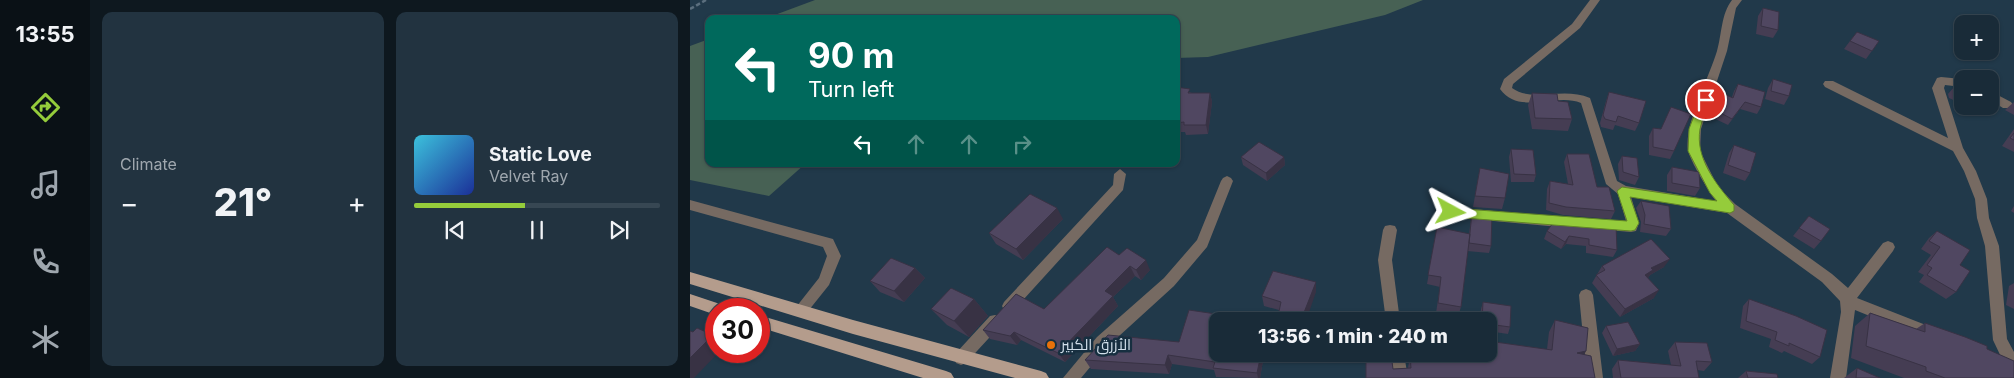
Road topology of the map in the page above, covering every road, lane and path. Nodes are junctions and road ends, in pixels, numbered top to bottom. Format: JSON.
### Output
{"nodes":[{"id":1,"x":706,"y":0,"type":"edge"},
{"id":2,"x":1595,"y":0,"type":"edge"},
{"id":3,"x":1737,"y":0,"type":"edge"},
{"id":4,"x":690,"y":9,"type":"edge"},
{"id":5,"x":1954,"y":82,"type":"edge"},
{"id":6,"x":1829,"y":84,"type":"dead end"},
{"id":7,"x":1999,"y":100,"type":"edge"},
{"id":8,"x":2007,"y":105,"type":"dead end"},
{"id":9,"x":1957,"y":148,"type":"junction"},
{"id":10,"x":1120,"y":174,"type":"dead end"},
{"id":11,"x":1227,"y":181,"type":"dead end"},
{"id":12,"x":1622,"y":191,"type":"junction"},
{"id":13,"x":690,"y":205,"type":"edge"},
{"id":14,"x":1730,"y":208,"type":"junction"},
{"id":15,"x":1451,"y":212,"type":"dead end"},
{"id":16,"x":1390,"y":230,"type":"dead end"},
{"id":17,"x":1888,"y":247,"type":"dead end"},
{"id":18,"x":690,"y":278,"type":"edge"},
{"id":19,"x":1586,"y":295,"type":"dead end"},
{"id":20,"x":690,"y":300,"type":"edge"},
{"id":21,"x":1847,"y":300,"type":"junction"},
{"id":22,"x":705,"y":305,"type":"edge"},
{"id":23,"x":800,"y":311,"type":"junction"},
{"id":24,"x":1392,"y":312,"type":"edge"},
{"id":25,"x":770,"y":324,"type":"edge"},
{"id":26,"x":1944,"y":340,"type":"edge"},
{"id":27,"x":961,"y":358,"type":"junction"},
{"id":28,"x":1996,"y":361,"type":"edge"},
{"id":29,"x":1398,"y":362,"type":"edge"},
{"id":30,"x":2014,"y":362,"type":"edge"},
{"id":31,"x":2014,"y":368,"type":"edge"},
{"id":32,"x":946,"y":378,"type":"edge"},
{"id":33,"x":1041,"y":378,"type":"edge"},
{"id":34,"x":1071,"y":378,"type":"edge"},
{"id":35,"x":1400,"y":378,"type":"edge"},
{"id":36,"x":1595,"y":378,"type":"edge"},
{"id":37,"x":1838,"y":378,"type":"edge"}],
"edges":[{"from":1,"to":4,"type":"path"},
{"from":2,"to":12,"type":"street"},
{"from":3,"to":14,"type":"street"},
{"from":5,"to":9,"type":"street"},
{"from":6,"to":9,"type":"street"},
{"from":7,"to":8,"type":"street"},
{"from":9,"to":30,"type":"street"},
{"from":10,"to":27,"type":"street"},
{"from":11,"to":34,"type":"street"},
{"from":12,"to":14,"type":"street"},
{"from":12,"to":15,"type":"street"},
{"from":13,"to":23,"type":"street"},
{"from":14,"to":21,"type":"street"},
{"from":16,"to":24,"type":"street"},
{"from":17,"to":21,"type":"street"},
{"from":18,"to":23,"type":"main road"},
{"from":19,"to":36,"type":"street"},
{"from":20,"to":22,"type":"main road"},
{"from":21,"to":26,"type":"street"},
{"from":21,"to":37,"type":"street"},
{"from":23,"to":27,"type":"main road"},
{"from":25,"to":32,"type":"main road"},
{"from":27,"to":33,"type":"main road"},
{"from":28,"to":31,"type":"street"},
{"from":29,"to":35,"type":"street"}]}
